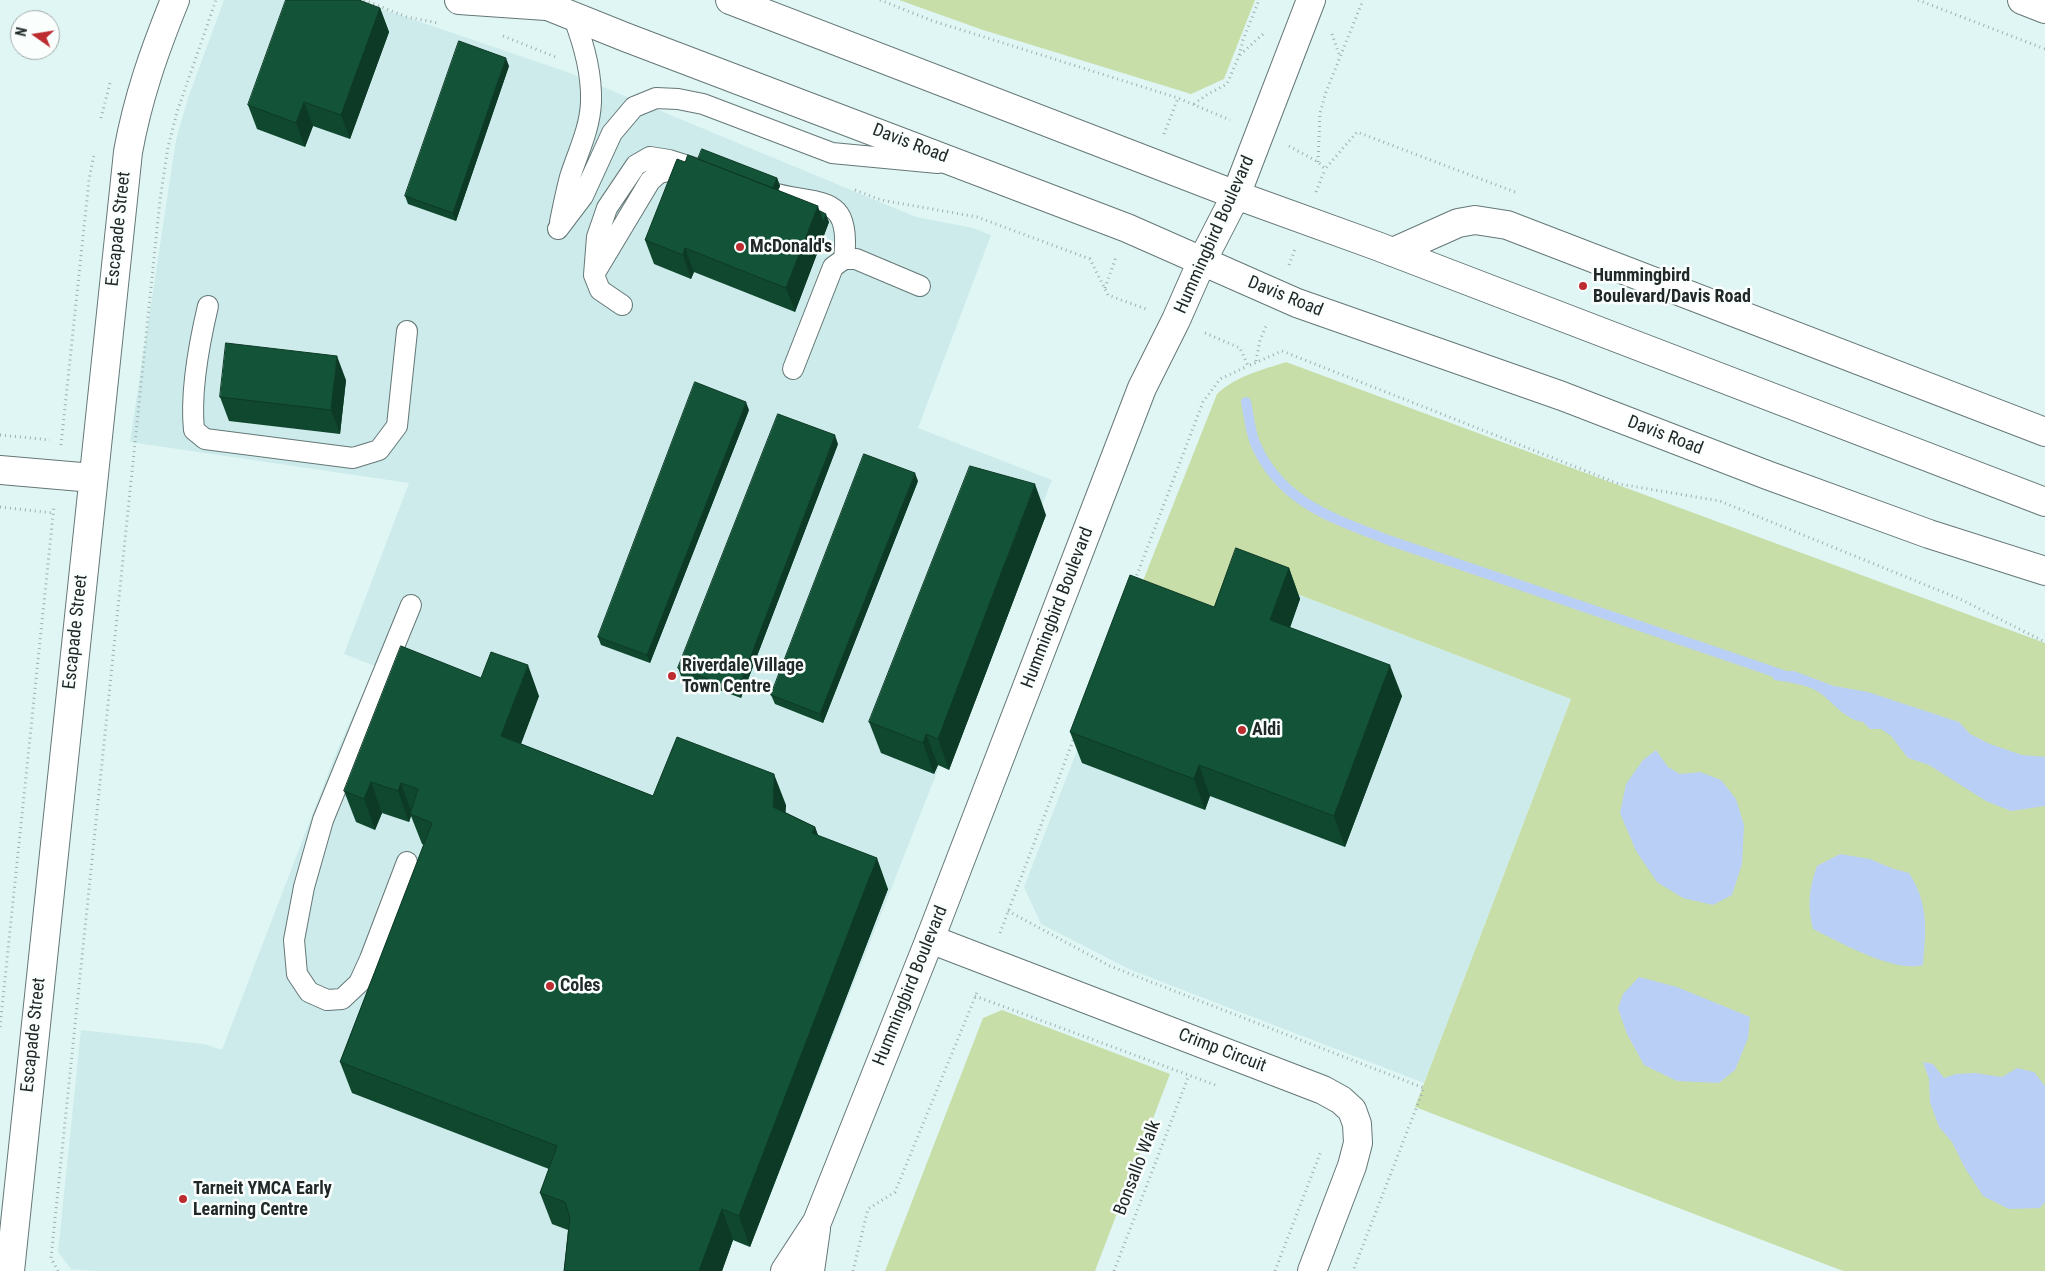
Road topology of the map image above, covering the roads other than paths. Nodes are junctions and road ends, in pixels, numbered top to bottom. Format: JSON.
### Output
{"nodes":[{"id":1,"x":174,"y":0,"type":"edge"},
{"id":2,"x":459,"y":0,"type":"edge"},
{"id":3,"x":730,"y":0,"type":"edge"},
{"id":4,"x":1311,"y":0,"type":"edge"},
{"id":5,"x":2022,"y":0,"type":"edge"},
{"id":6,"x":539,"y":3,"type":"edge"},
{"id":7,"x":2045,"y":9,"type":"edge"},
{"id":8,"x":573,"y":16,"type":"junction"},
{"id":9,"x":968,"y":166,"type":"junction"},
{"id":10,"x":720,"y":176,"type":"edge"},
{"id":11,"x":756,"y":188,"type":"edge"},
{"id":12,"x":1236,"y":195,"type":"junction"},
{"id":13,"x":1392,"y":252,"type":"junction"},
{"id":14,"x":844,"y":259,"type":"junction"},
{"id":15,"x":1202,"y":261,"type":"junction"},
{"id":16,"x":920,"y":286,"type":"dead end"},
{"id":17,"x":622,"y":305,"type":"dead end"},
{"id":18,"x":208,"y":306,"type":"dead end"},
{"id":19,"x":407,"y":331,"type":"dead end"},
{"id":20,"x":793,"y":369,"type":"dead end"},
{"id":21,"x":2045,"y":432,"type":"edge"},
{"id":22,"x":0,"y":470,"type":"edge"},
{"id":23,"x":92,"y":478,"type":"junction"},
{"id":24,"x":2045,"y":502,"type":"edge"},
{"id":25,"x":2045,"y":571,"type":"edge"},
{"id":26,"x":411,"y":605,"type":"dead end"},
{"id":27,"x":407,"y":862,"type":"dead end"},
{"id":28,"x":930,"y":939,"type":"junction"},
{"id":29,"x":817,"y":1222,"type":"junction"},
{"id":30,"x":10,"y":1271,"type":"edge"},
{"id":31,"x":785,"y":1271,"type":"edge"},
{"id":32,"x":810,"y":1271,"type":"edge"},
{"id":33,"x":1312,"y":1271,"type":"edge"}],
"edges":[{"from":1,"to":23,"type":"street","name":"Escapade Street"},
{"from":2,"to":6,"type":"street","name":"Davis Road"},
{"from":3,"to":12,"type":"street"},
{"from":4,"to":12,"type":"street","name":"Hummingbird Boulevard"},
{"from":5,"to":7,"type":"street"},
{"from":6,"to":8,"type":"street","name":"Davis Road"},
{"from":8,"to":9,"type":"street","name":"Davis Road"},
{"from":8,"to":9,"type":"lane"},
{"from":9,"to":15,"type":"street","name":"Davis Road"},
{"from":10,"to":17,"type":"lane"},
{"from":11,"to":14,"type":"lane"},
{"from":12,"to":13,"type":"street"},
{"from":12,"to":15,"type":"street","name":"Hummingbird Boulevard"},
{"from":13,"to":21,"type":"street"},
{"from":13,"to":24,"type":"street"},
{"from":14,"to":16,"type":"lane"},
{"from":14,"to":20,"type":"lane"},
{"from":15,"to":25,"type":"street","name":"Davis Road"},
{"from":15,"to":28,"type":"street","name":"Hummingbird Boulevard"},
{"from":18,"to":19,"type":"lane"},
{"from":22,"to":23,"type":"street"},
{"from":23,"to":30,"type":"street","name":"Escapade Street"},
{"from":26,"to":27,"type":"lane"},
{"from":28,"to":29,"type":"street","name":"Hummingbird Boulevard"},
{"from":28,"to":33,"type":"street","name":"Crimp Circuit"},
{"from":29,"to":31,"type":"street","name":"Hummingbird Boulevard"},
{"from":29,"to":32,"type":"street","name":"Hummingbird Boulevard"}]}
